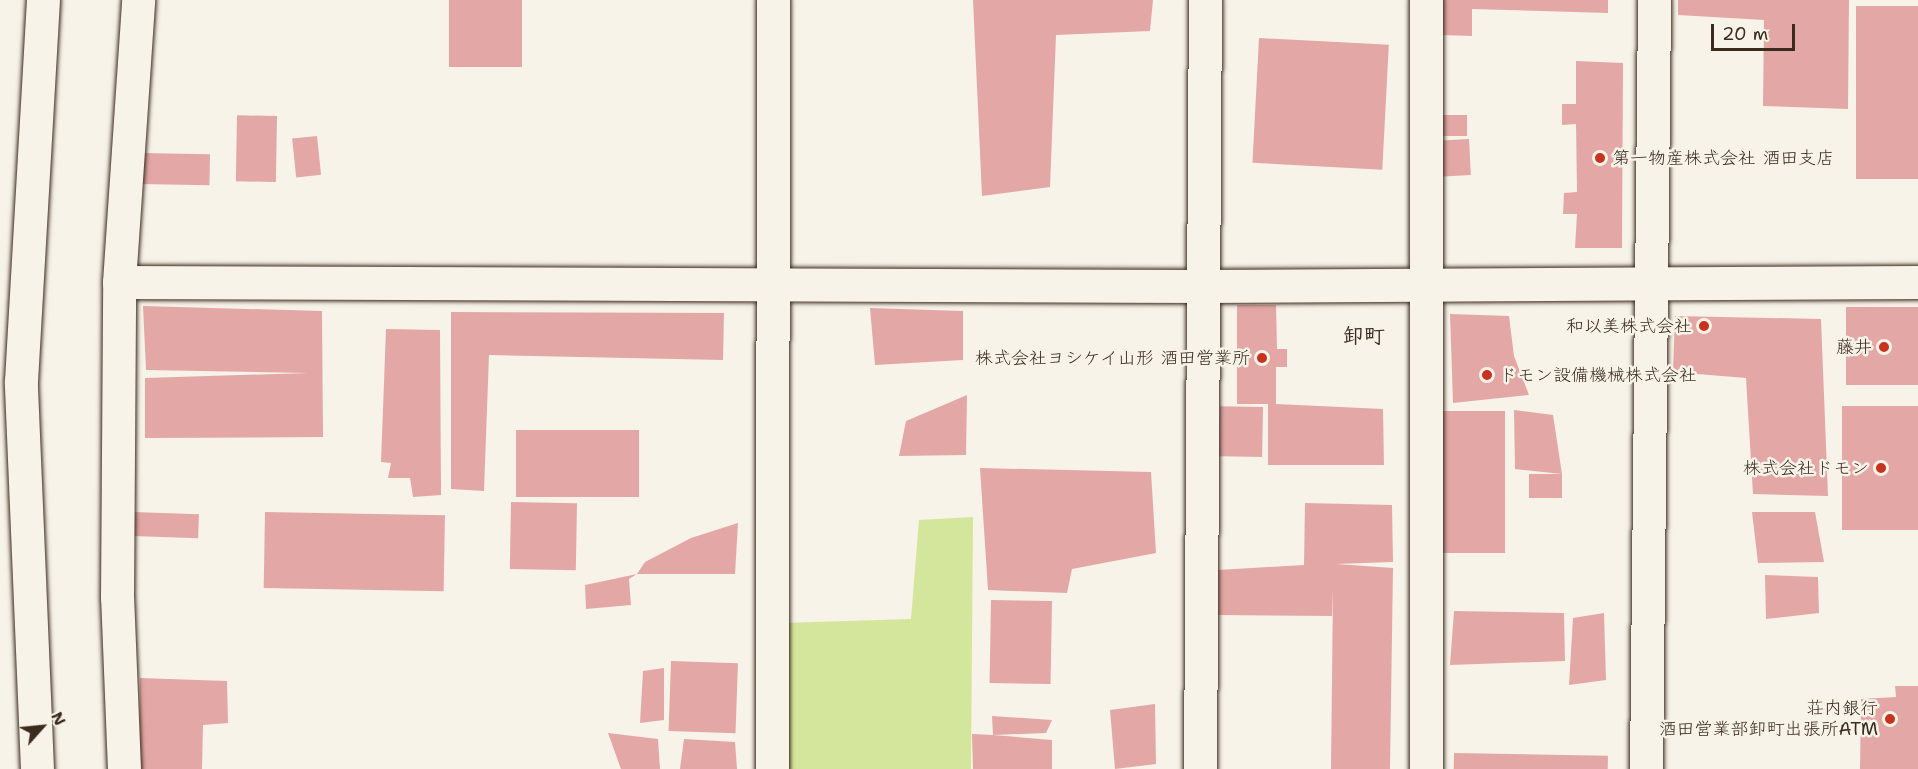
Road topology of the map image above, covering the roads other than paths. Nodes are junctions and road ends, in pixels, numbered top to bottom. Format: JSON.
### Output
{"nodes":[{"id":1,"x":44,"y":0,"type":"edge"},
{"id":2,"x":138,"y":0,"type":"edge"},
{"id":3,"x":773,"y":0,"type":"edge"},
{"id":4,"x":1205,"y":0,"type":"edge"},
{"id":5,"x":1426,"y":0,"type":"edge"},
{"id":6,"x":1654,"y":0,"type":"edge"},
{"id":7,"x":119,"y":282,"type":"junction"},
{"id":8,"x":1918,"y":282,"type":"edge"},
{"id":9,"x":1653,"y":285,"type":"junction"},
{"id":10,"x":772,"y":286,"type":"junction"},
{"id":11,"x":1205,"y":286,"type":"junction"},
{"id":12,"x":1424,"y":286,"type":"junction"},
{"id":13,"x":37,"y":769,"type":"edge"},
{"id":14,"x":124,"y":769,"type":"edge"},
{"id":15,"x":772,"y":769,"type":"edge"},
{"id":16,"x":1200,"y":769,"type":"edge"},
{"id":17,"x":1426,"y":769,"type":"edge"},
{"id":18,"x":1646,"y":769,"type":"edge"}],
"edges":[{"from":1,"to":13,"type":"street"},
{"from":2,"to":7,"type":"street"},
{"from":3,"to":10,"type":"street"},
{"from":4,"to":11,"type":"street"},
{"from":5,"to":12,"type":"street"},
{"from":6,"to":9,"type":"street"},
{"from":7,"to":10,"type":"street"},
{"from":7,"to":14,"type":"street"},
{"from":8,"to":9,"type":"street"},
{"from":9,"to":12,"type":"street"},
{"from":9,"to":18,"type":"street"},
{"from":10,"to":11,"type":"street"},
{"from":10,"to":15,"type":"street"},
{"from":11,"to":12,"type":"street"},
{"from":11,"to":16,"type":"street"},
{"from":12,"to":17,"type":"street"}]}
